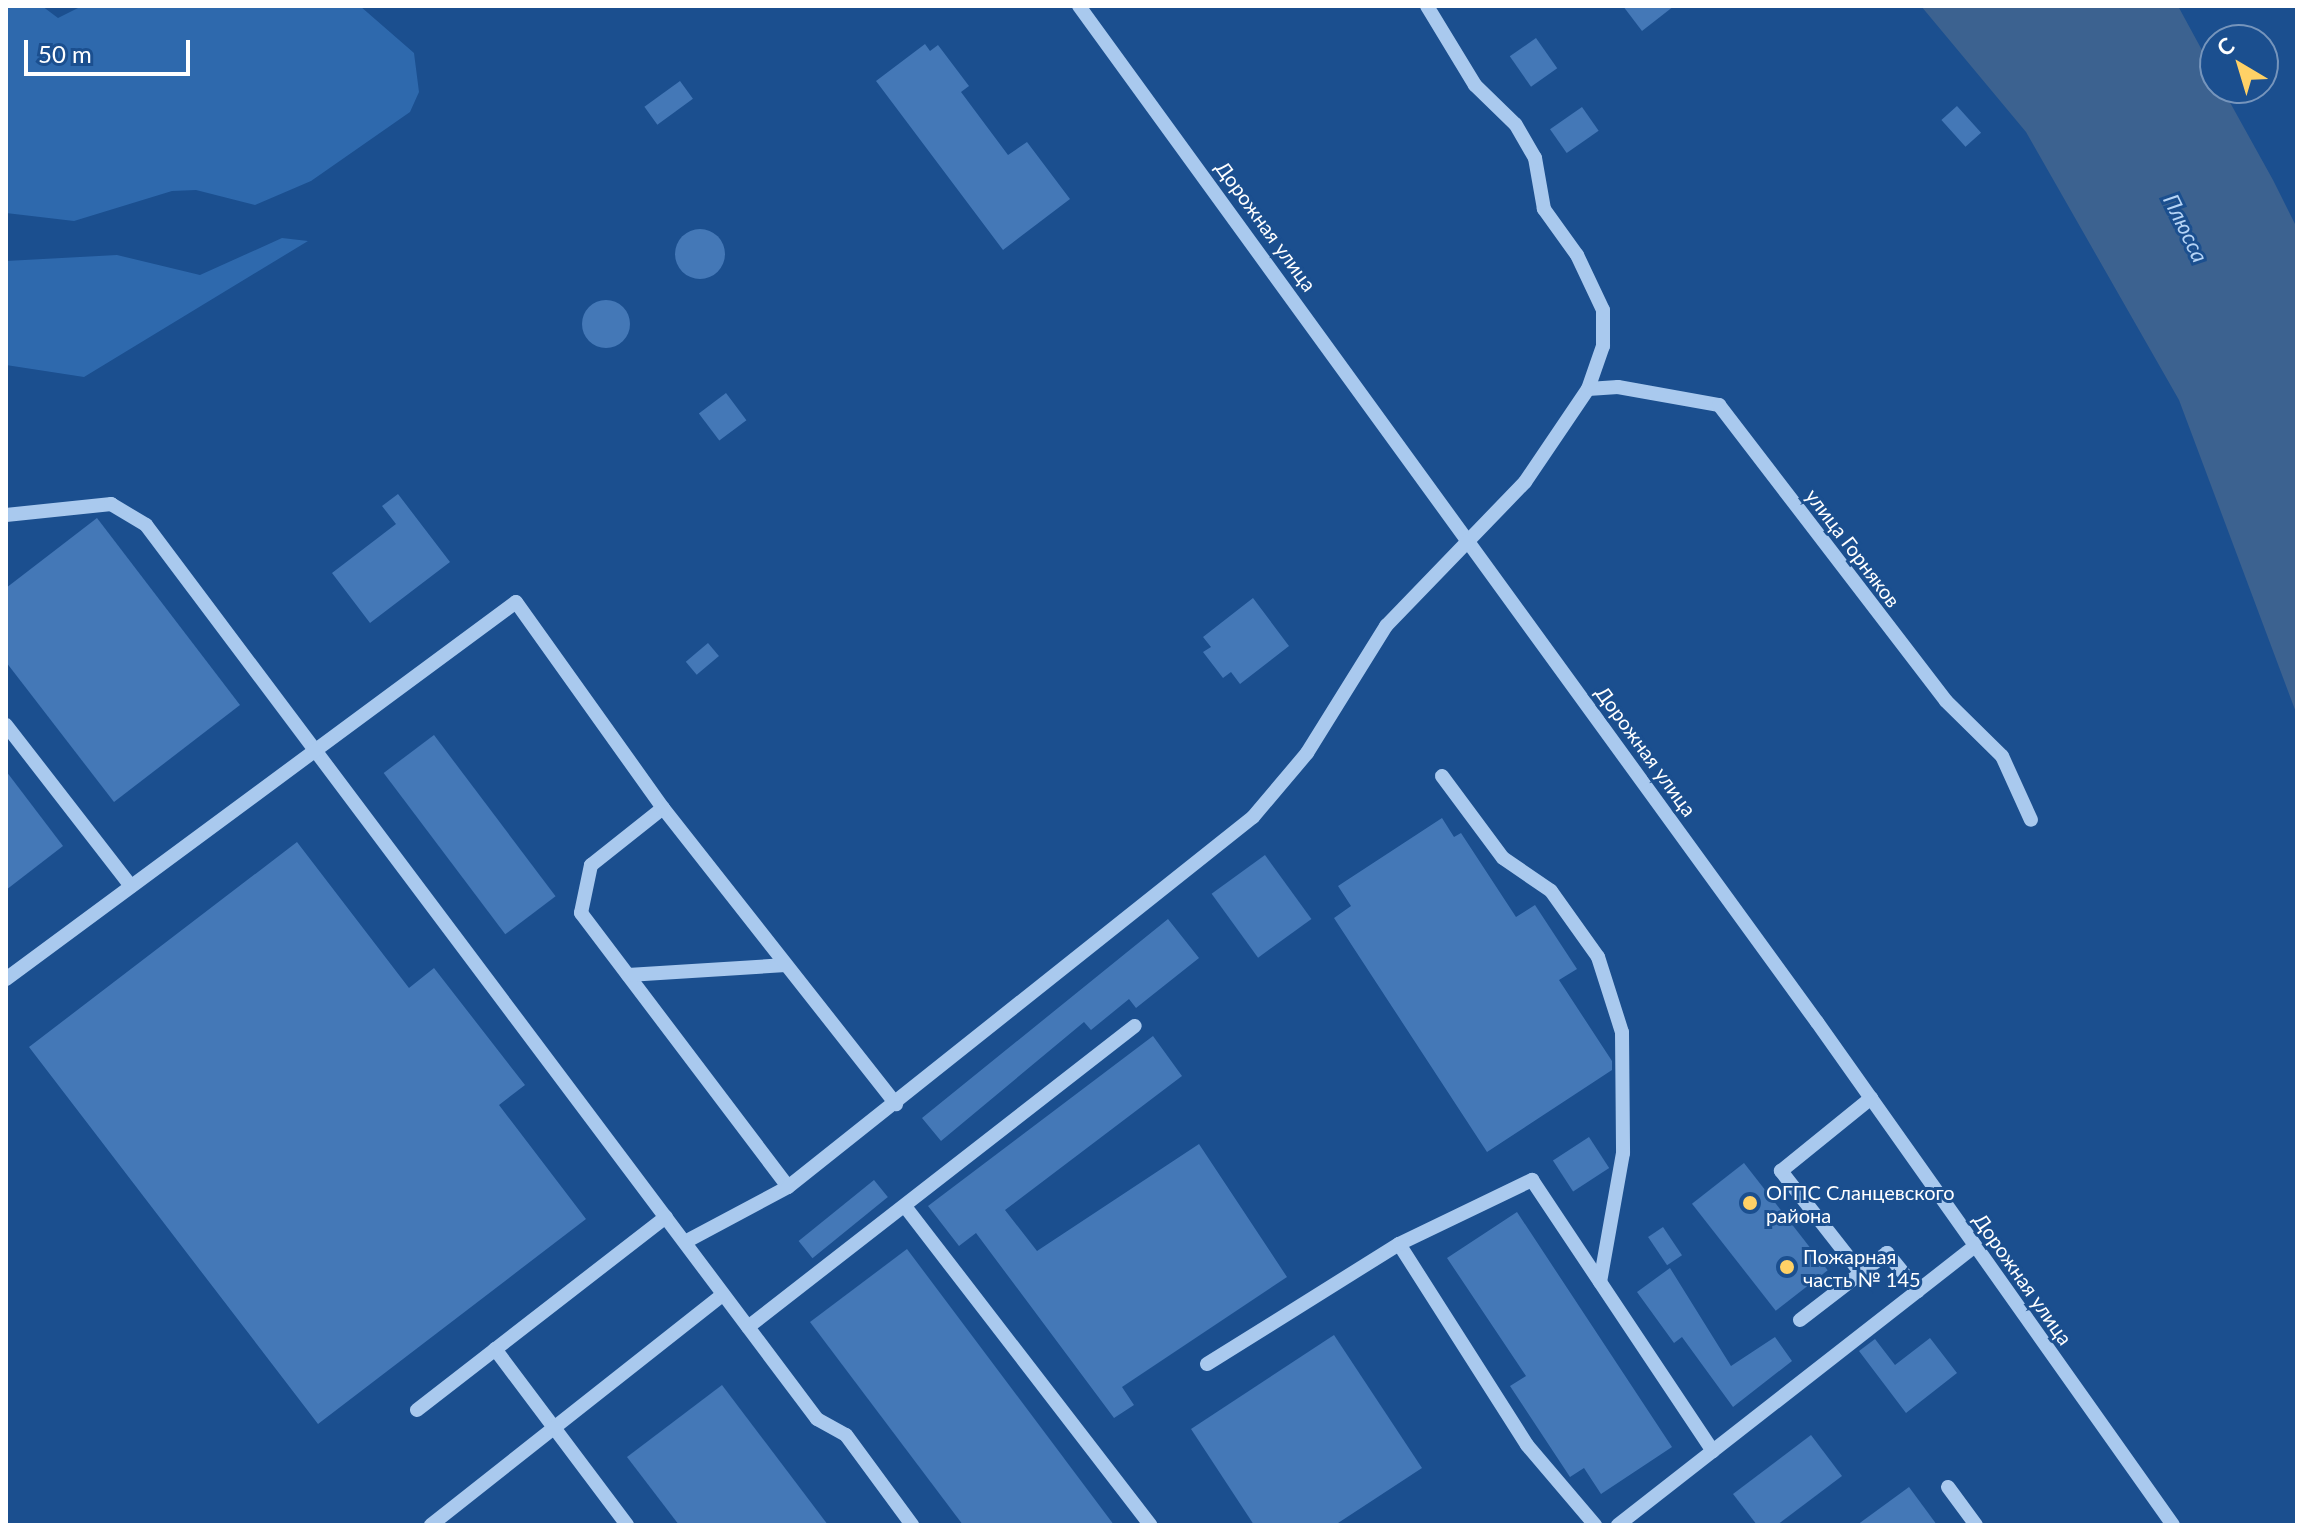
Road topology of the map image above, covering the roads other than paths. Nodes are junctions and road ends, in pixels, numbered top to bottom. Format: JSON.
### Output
{"nodes":[{"id":1,"x":1079,"y":6,"type":"edge"},
{"id":2,"x":1427,"y":6,"type":"edge"},
{"id":3,"x":1588,"y":389,"type":"junction"},
{"id":4,"x":6,"y":515,"type":"edge"},
{"id":5,"x":1467,"y":536,"type":"junction"},
{"id":6,"x":6,"y":725,"type":"edge"},
{"id":7,"x":314,"y":748,"type":"junction"},
{"id":8,"x":1442,"y":776,"type":"dead end"},
{"id":9,"x":663,"y":808,"type":"junction"},
{"id":10,"x":2031,"y":820,"type":"dead end"},
{"id":11,"x":131,"y":886,"type":"junction"},
{"id":12,"x":786,"y":965,"type":"junction"},
{"id":13,"x":628,"y":975,"type":"junction"},
{"id":14,"x":6,"y":979,"type":"edge"},
{"id":15,"x":1135,"y":1026,"type":"dead end"},
{"id":16,"x":1871,"y":1098,"type":"junction"},
{"id":17,"x":896,"y":1104,"type":"junction"},
{"id":18,"x":788,"y":1187,"type":"junction"},
{"id":19,"x":907,"y":1209,"type":"junction"},
{"id":20,"x":666,"y":1217,"type":"junction"},
{"id":21,"x":685,"y":1242,"type":"junction"},
{"id":22,"x":1399,"y":1244,"type":"junction"},
{"id":23,"x":1975,"y":1246,"type":"junction"},
{"id":24,"x":1861,"y":1273,"type":"junction"},
{"id":25,"x":1600,"y":1282,"type":"junction"},
{"id":26,"x":1918,"y":1291,"type":"junction"},
{"id":27,"x":723,"y":1294,"type":"junction"},
{"id":28,"x":1800,"y":1320,"type":"dead end"},
{"id":29,"x":748,"y":1327,"type":"junction"},
{"id":30,"x":495,"y":1349,"type":"junction"},
{"id":31,"x":1207,"y":1364,"type":"dead end"},
{"id":32,"x":417,"y":1410,"type":"dead end"},
{"id":33,"x":554,"y":1428,"type":"junction"},
{"id":34,"x":1713,"y":1451,"type":"junction"},
{"id":35,"x":1948,"y":1487,"type":"dead end"},
{"id":36,"x":431,"y":1525,"type":"edge"},
{"id":37,"x":627,"y":1525,"type":"edge"},
{"id":38,"x":912,"y":1525,"type":"edge"},
{"id":39,"x":1150,"y":1525,"type":"edge"},
{"id":40,"x":1595,"y":1525,"type":"edge"},
{"id":41,"x":1618,"y":1525,"type":"edge"},
{"id":42,"x":1976,"y":1525,"type":"edge"},
{"id":43,"x":2173,"y":1525,"type":"edge"}],
"edges":[{"from":1,"to":5,"type":"street","name":"Дорожная улица"},
{"from":2,"to":3,"type":"street"},
{"from":3,"to":5,"type":"street"},
{"from":3,"to":10,"type":"street","name":"улица Горняков"},
{"from":4,"to":7,"type":"street"},
{"from":5,"to":16,"type":"street","name":"Дорожная улица"},
{"from":5,"to":17,"type":"street"},
{"from":6,"to":11,"type":"street"},
{"from":7,"to":9,"type":"street"},
{"from":7,"to":11,"type":"street"},
{"from":7,"to":20,"type":"street"},
{"from":8,"to":25,"type":"street"},
{"from":9,"to":12,"type":"street"},
{"from":9,"to":13,"type":"street"},
{"from":11,"to":14,"type":"street"},
{"from":12,"to":13,"type":"street"},
{"from":12,"to":17,"type":"street"},
{"from":13,"to":18,"type":"street"},
{"from":15,"to":19,"type":"street"},
{"from":16,"to":23,"type":"street","name":"Дорожная улица"},
{"from":16,"to":24,"type":"street"},
{"from":17,"to":18,"type":"street"},
{"from":18,"to":21,"type":"street"},
{"from":19,"to":29,"type":"street"},
{"from":19,"to":39,"type":"street"},
{"from":20,"to":21,"type":"street"},
{"from":20,"to":30,"type":"street"},
{"from":21,"to":27,"type":"street"},
{"from":22,"to":25,"type":"street"},
{"from":22,"to":31,"type":"street"},
{"from":22,"to":40,"type":"street"},
{"from":23,"to":26,"type":"street"},
{"from":23,"to":43,"type":"street","name":"Дорожная улица"},
{"from":24,"to":26,"type":"street"},
{"from":24,"to":28,"type":"street"},
{"from":25,"to":34,"type":"street"},
{"from":26,"to":34,"type":"street"},
{"from":27,"to":29,"type":"street"},
{"from":27,"to":33,"type":"street"},
{"from":29,"to":38,"type":"street"},
{"from":30,"to":32,"type":"street"},
{"from":30,"to":33,"type":"street"},
{"from":33,"to":36,"type":"street"},
{"from":33,"to":37,"type":"street"},
{"from":34,"to":41,"type":"street"},
{"from":35,"to":42,"type":"street"}]}
